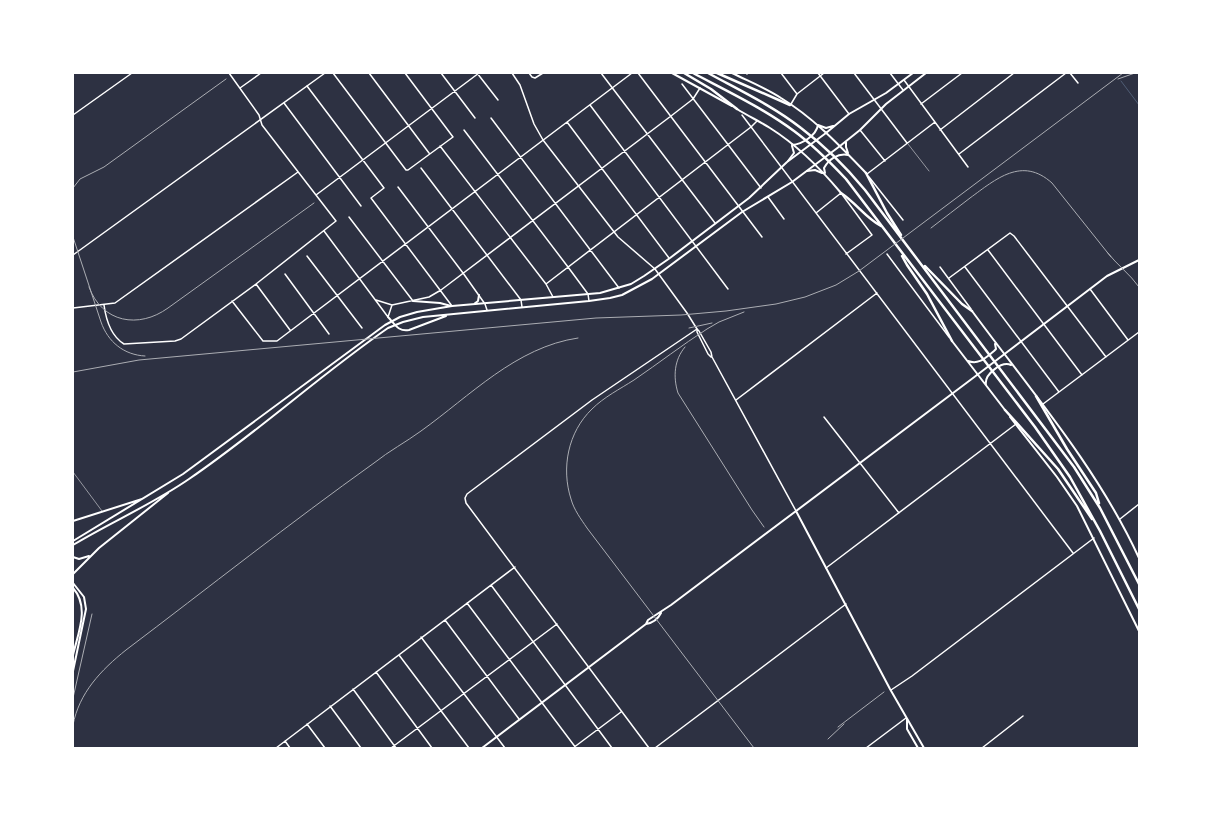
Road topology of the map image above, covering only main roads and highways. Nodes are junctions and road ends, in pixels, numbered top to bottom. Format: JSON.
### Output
{"nodes":[{"id":1,"x":672,"y":73,"type":"edge"},
{"id":2,"x":684,"y":73,"type":"edge"},
{"id":3,"x":693,"y":73,"type":"edge"},
{"id":4,"x":708,"y":73,"type":"edge"},
{"id":5,"x":717,"y":73,"type":"edge"},
{"id":6,"x":734,"y":73,"type":"edge"},
{"id":7,"x":913,"y":73,"type":"edge"},
{"id":8,"x":926,"y":73,"type":"edge"},
{"id":9,"x":790,"y":105,"type":"junction"},
{"id":10,"x":737,"y":109,"type":"junction"},
{"id":11,"x":818,"y":125,"type":"junction"},
{"id":12,"x":835,"y":126,"type":"junction"},
{"id":13,"x":826,"y":133,"type":"junction"},
{"id":14,"x":846,"y":142,"type":"junction"},
{"id":15,"x":792,"y":145,"type":"junction"},
{"id":16,"x":840,"y":146,"type":"junction"},
{"id":17,"x":800,"y":152,"type":"junction"},
{"id":18,"x":850,"y":156,"type":"junction"},
{"id":19,"x":787,"y":162,"type":"junction"},
{"id":20,"x":815,"y":165,"type":"junction"},
{"id":21,"x":806,"y":172,"type":"junction"},
{"id":22,"x":866,"y":173,"type":"joint"},
{"id":23,"x":826,"y":176,"type":"junction"},
{"id":24,"x":841,"y":193,"type":"joint"},
{"id":25,"x":882,"y":227,"type":"junction"},
{"id":26,"x":910,"y":249,"type":"junction"},
{"id":27,"x":900,"y":250,"type":"junction"},
{"id":28,"x":915,"y":255,"type":"junction"},
{"id":29,"x":1139,"y":260,"type":"edge"},
{"id":30,"x":479,"y":295,"type":"road end"},
{"id":31,"x":413,"y":301,"type":"road end"},
{"id":32,"x":473,"y":305,"type":"junction"},
{"id":33,"x":452,"y":306,"type":"junction"},
{"id":34,"x":972,"y":311,"type":"joint"},
{"id":35,"x":450,"y":314,"type":"junction"},
{"id":36,"x":388,"y":317,"type":"road end"},
{"id":37,"x":994,"y":340,"type":"junction"},
{"id":38,"x":952,"y":341,"type":"joint"},
{"id":39,"x":1004,"y":354,"type":"junction"},
{"id":40,"x":967,"y":361,"type":"junction"},
{"id":41,"x":1012,"y":365,"type":"junction"},
{"id":42,"x":977,"y":374,"type":"junction"},
{"id":43,"x":987,"y":387,"type":"junction"},
{"id":44,"x":1036,"y":396,"type":"junction"},
{"id":45,"x":1005,"y":410,"type":"junction"},
{"id":46,"x":173,"y":489,"type":"junction"},
{"id":47,"x":149,"y":496,"type":"junction"},
{"id":48,"x":1100,"y":508,"type":"junction"},
{"id":49,"x":796,"y":511,"type":"junction"},
{"id":50,"x":73,"y":521,"type":"edge"},
{"id":51,"x":1100,"y":531,"type":"junction"},
{"id":52,"x":74,"y":540,"type":"edge"},
{"id":53,"x":73,"y":545,"type":"edge"},
{"id":54,"x":91,"y":555,"type":"junction"},
{"id":55,"x":73,"y":557,"type":"edge"},
{"id":56,"x":1139,"y":558,"type":"edge"},
{"id":57,"x":73,"y":574,"type":"edge"},
{"id":58,"x":73,"y":583,"type":"edge"},
{"id":59,"x":1139,"y":584,"type":"edge"},
{"id":60,"x":73,"y":588,"type":"edge"},
{"id":61,"x":1139,"y":609,"type":"edge"},
{"id":62,"x":1139,"y":631,"type":"edge"},
{"id":63,"x":73,"y":655,"type":"edge"},
{"id":64,"x":73,"y":671,"type":"edge"},
{"id":65,"x":906,"y":718,"type":"junction"},
{"id":66,"x":482,"y":748,"type":"edge"},
{"id":67,"x":918,"y":748,"type":"edge"},
{"id":68,"x":924,"y":748,"type":"edge"}],
"edges":[{"from":1,"to":10,"type":"main road"},
{"from":2,"to":10,"type":"highway"},
{"from":3,"to":25,"type":"highway"},
{"from":4,"to":26,"type":"highway"},
{"from":5,"to":9,"type":"highway"},
{"from":6,"to":9,"type":"main road"},
{"from":7,"to":12,"type":"main road"},
{"from":8,"to":14,"type":"main road"},
{"from":9,"to":11,"type":"main road"},
{"from":10,"to":15,"type":"main road"},
{"from":11,"to":12,"type":"main road"},
{"from":11,"to":13,"type":"main road"},
{"from":11,"to":15,"type":"main road"},
{"from":12,"to":13,"type":"main road"},
{"from":13,"to":16,"type":"main road"},
{"from":13,"to":17,"type":"main road"},
{"from":14,"to":16,"type":"main road"},
{"from":14,"to":18,"type":"main road"},
{"from":15,"to":17,"type":"main road"},
{"from":15,"to":19,"type":"main road"},
{"from":16,"to":18,"type":"main road"},
{"from":16,"to":20,"type":"main road"},
{"from":17,"to":19,"type":"main road"},
{"from":17,"to":20,"type":"main road"},
{"from":18,"to":22,"type":"main road"},
{"from":18,"to":23,"type":"main road"},
{"from":19,"to":32,"type":"main road"},
{"from":20,"to":21,"type":"main road"},
{"from":20,"to":23,"type":"main road"},
{"from":21,"to":23,"type":"main road"},
{"from":21,"to":35,"type":"main road"},
{"from":22,"to":26,"type":"highway"},
{"from":23,"to":24,"type":"main road"},
{"from":24,"to":25,"type":"highway"},
{"from":25,"to":27,"type":"highway"},
{"from":26,"to":28,"type":"highway"},
{"from":27,"to":38,"type":"highway"},
{"from":27,"to":51,"type":"highway"},
{"from":28,"to":34,"type":"highway"},
{"from":28,"to":48,"type":"highway"},
{"from":29,"to":39,"type":"main road"},
{"from":30,"to":32,"type":"main road"},
{"from":31,"to":33,"type":"main road"},
{"from":32,"to":33,"type":"main road"},
{"from":33,"to":47,"type":"main road"},
{"from":34,"to":37,"type":"main road"},
{"from":35,"to":36,"type":"main road"},
{"from":35,"to":46,"type":"main road"},
{"from":37,"to":39,"type":"main road"},
{"from":37,"to":40,"type":"main road"},
{"from":38,"to":40,"type":"main road"},
{"from":39,"to":41,"type":"main road"},
{"from":39,"to":42,"type":"main road"},
{"from":40,"to":42,"type":"main road"},
{"from":41,"to":43,"type":"main road"},
{"from":41,"to":44,"type":"main road"},
{"from":42,"to":43,"type":"main road"},
{"from":42,"to":49,"type":"main road"},
{"from":43,"to":45,"type":"main road"},
{"from":44,"to":48,"type":"highway"},
{"from":44,"to":56,"type":"main road"},
{"from":45,"to":51,"type":"highway"},
{"from":45,"to":62,"type":"main road"},
{"from":46,"to":53,"type":"main road"},
{"from":46,"to":54,"type":"main road"},
{"from":47,"to":50,"type":"main road"},
{"from":47,"to":52,"type":"main road"},
{"from":48,"to":59,"type":"highway"},
{"from":49,"to":65,"type":"main road"},
{"from":49,"to":66,"type":"main road"},
{"from":51,"to":61,"type":"highway"},
{"from":54,"to":55,"type":"main road"},
{"from":54,"to":57,"type":"main road"},
{"from":58,"to":64,"type":"main road"},
{"from":60,"to":63,"type":"main road"},
{"from":65,"to":67,"type":"main road"},
{"from":65,"to":68,"type":"main road"}]}
